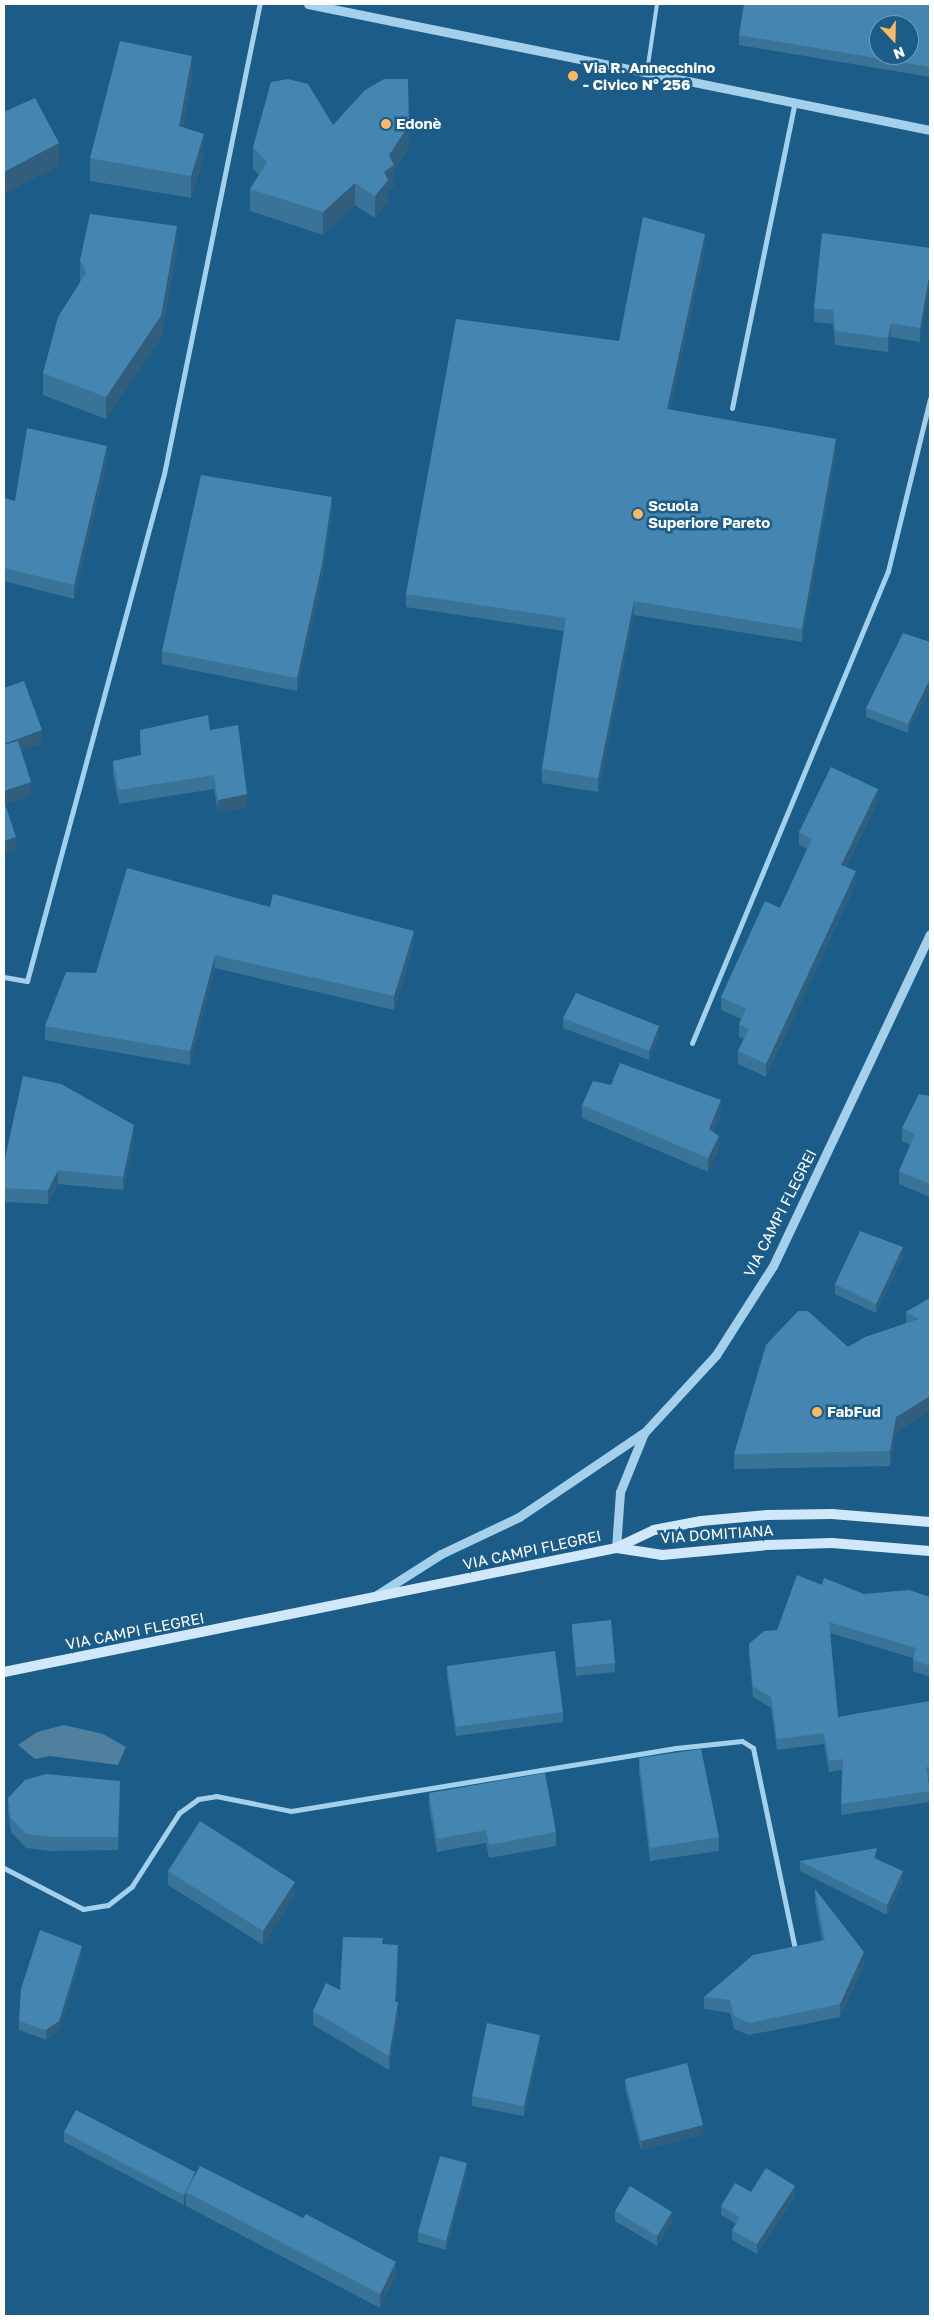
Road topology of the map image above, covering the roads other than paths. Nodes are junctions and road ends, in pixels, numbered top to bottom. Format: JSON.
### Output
{"nodes":[{"id":1,"x":260,"y":4,"type":"edge"},
{"id":2,"x":308,"y":4,"type":"edge"},
{"id":3,"x":657,"y":4,"type":"edge"},
{"id":4,"x":646,"y":72,"type":"junction"},
{"id":5,"x":795,"y":102,"type":"junction"},
{"id":6,"x":930,"y":130,"type":"edge"},
{"id":7,"x":930,"y":399,"type":"edge"},
{"id":8,"x":732,"y":408,"type":"dead end"},
{"id":9,"x":930,"y":934,"type":"edge"},
{"id":10,"x":4,"y":978,"type":"edge"},
{"id":11,"x":692,"y":1043,"type":"dead end"},
{"id":12,"x":644,"y":1433,"type":"junction"},
{"id":13,"x":930,"y":1522,"type":"edge"},
{"id":14,"x":616,"y":1548,"type":"junction"},
{"id":15,"x":930,"y":1551,"type":"edge"},
{"id":16,"x":369,"y":1600,"type":"junction"},
{"id":17,"x":4,"y":1672,"type":"edge"},
{"id":18,"x":4,"y":1868,"type":"edge"},
{"id":19,"x":794,"y":1945,"type":"edge"}],
"edges":[{"from":1,"to":10,"type":"street"},
{"from":2,"to":4,"type":"street"},
{"from":3,"to":4,"type":"lane"},
{"from":4,"to":5,"type":"street"},
{"from":5,"to":6,"type":"street"},
{"from":5,"to":8,"type":"street"},
{"from":7,"to":11,"type":"street"},
{"from":9,"to":12,"type":"street","name":"VIA CAMPI FLEGREI"},
{"from":12,"to":14,"type":"street","name":"VIA CAMPI FLEGREI"},
{"from":12,"to":16,"type":"street"},
{"from":13,"to":14,"type":"main road","name":"VIA DOMITIANA"},
{"from":14,"to":15,"type":"main road","name":"VIA DOMITIANA"},
{"from":14,"to":16,"type":"main road","name":"VIA CAMPI FLEGREI"},
{"from":16,"to":17,"type":"main road","name":"VIA CAMPI FLEGREI"},
{"from":18,"to":19,"type":"street"}]}
